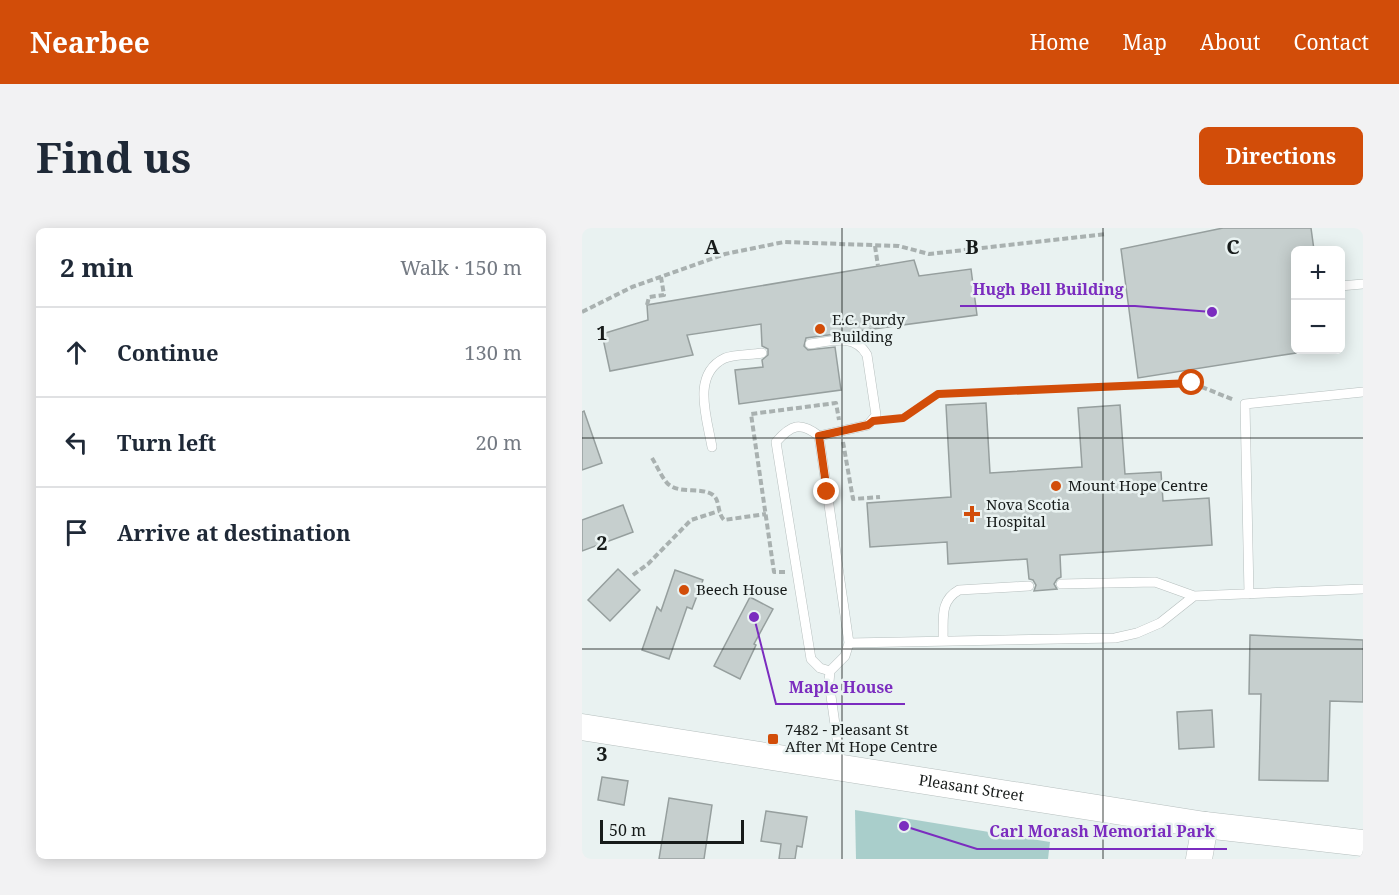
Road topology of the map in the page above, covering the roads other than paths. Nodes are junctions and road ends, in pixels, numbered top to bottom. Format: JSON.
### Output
{"nodes":[{"id":1,"x":1363,"y":284,"type":"edge"},
{"id":2,"x":1345,"y":286,"type":"edge"},
{"id":3,"x":810,"y":344,"type":"dead end"},
{"id":4,"x":762,"y":353,"type":"dead end"},
{"id":5,"x":1363,"y":392,"type":"edge"},
{"id":6,"x":819,"y":436,"type":"junction"},
{"id":7,"x":712,"y":447,"type":"dead end"},
{"id":8,"x":1061,"y":584,"type":"dead end"},
{"id":9,"x":1029,"y":586,"type":"dead end"},
{"id":10,"x":1363,"y":589,"type":"edge"},
{"id":11,"x":1249,"y":594,"type":"junction"},
{"id":12,"x":1194,"y":596,"type":"junction"},
{"id":13,"x":943,"y":640,"type":"junction"},
{"id":14,"x":849,"y":643,"type":"junction"},
{"id":15,"x":830,"y":671,"type":"junction"},
{"id":16,"x":582,"y":727,"type":"edge"},
{"id":17,"x":841,"y":769,"type":"junction"},
{"id":18,"x":1205,"y":825,"type":"junction"},
{"id":19,"x":1363,"y":843,"type":"edge"},
{"id":20,"x":1199,"y":859,"type":"edge"}],
"edges":[{"from":1,"to":2,"type":"lane"},
{"from":3,"to":6,"type":"lane"},
{"from":4,"to":7,"type":"lane"},
{"from":5,"to":11,"type":"lane"},
{"from":6,"to":14,"type":"lane"},
{"from":6,"to":15,"type":"lane"},
{"from":8,"to":12,"type":"lane"},
{"from":9,"to":13,"type":"lane"},
{"from":10,"to":11,"type":"lane"},
{"from":11,"to":12,"type":"lane"},
{"from":12,"to":13,"type":"lane"},
{"from":13,"to":14,"type":"lane"},
{"from":14,"to":15,"type":"lane"},
{"from":15,"to":17,"type":"lane"},
{"from":16,"to":17,"type":"main road","name":"Pleasant Street"},
{"from":17,"to":18,"type":"main road","name":"Pleasant Street"},
{"from":18,"to":19,"type":"main road","name":"Pleasant Street"},
{"from":18,"to":20,"type":"main road"}]}
